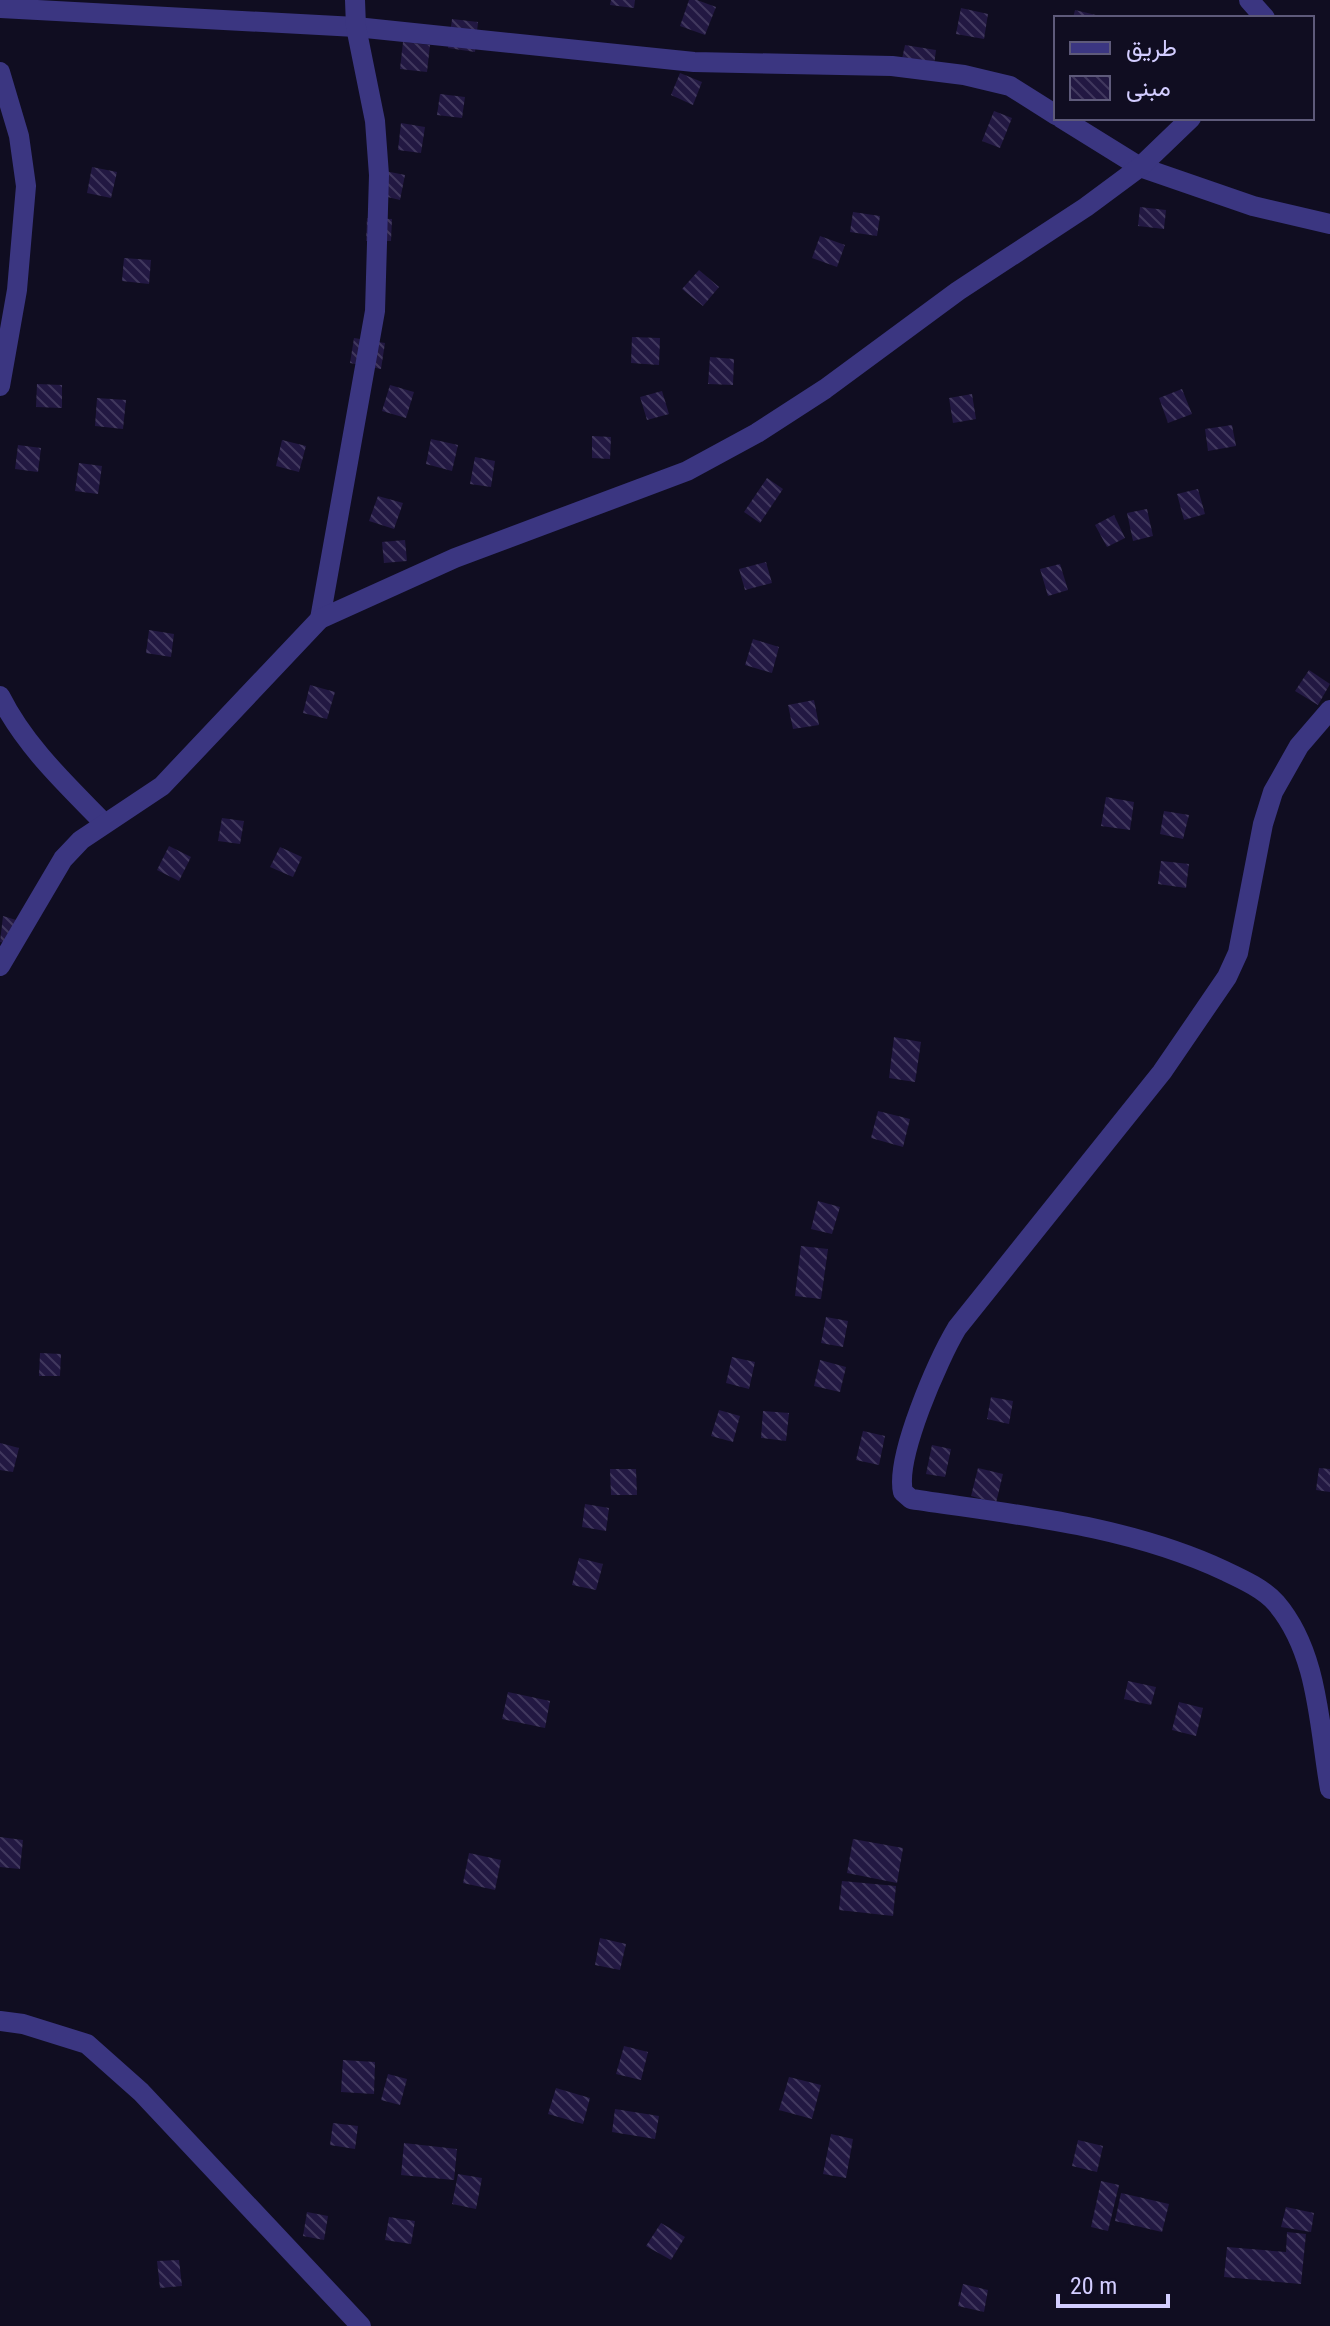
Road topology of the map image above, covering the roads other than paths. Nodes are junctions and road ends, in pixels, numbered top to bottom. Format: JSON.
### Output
{"nodes":[{"id":1,"x":355,"y":0,"type":"edge"},
{"id":2,"x":1249,"y":0,"type":"edge"},
{"id":3,"x":0,"y":8,"type":"edge"},
{"id":4,"x":1264,"y":16,"type":"edge"},
{"id":5,"x":356,"y":27,"type":"junction"},
{"id":6,"x":0,"y":72,"type":"edge"},
{"id":7,"x":1054,"y":114,"type":"edge"},
{"id":8,"x":1064,"y":120,"type":"edge"},
{"id":9,"x":1189,"y":120,"type":"edge"},
{"id":10,"x":1140,"y":167,"type":"junction"},
{"id":11,"x":1330,"y":224,"type":"edge"},
{"id":12,"x":0,"y":386,"type":"edge"},
{"id":13,"x":320,"y":619,"type":"junction"},
{"id":14,"x":0,"y":696,"type":"edge"},
{"id":15,"x":1330,"y":710,"type":"edge"},
{"id":16,"x":104,"y":823,"type":"junction"},
{"id":17,"x":0,"y":966,"type":"edge"},
{"id":18,"x":1330,"y":1789,"type":"edge"},
{"id":19,"x":0,"y":2021,"type":"edge"},
{"id":20,"x":361,"y":2326,"type":"edge"}],
"edges":[{"from":1,"to":5,"type":"street"},
{"from":2,"to":4,"type":"street"},
{"from":3,"to":5,"type":"street"},
{"from":5,"to":7,"type":"street"},
{"from":5,"to":13,"type":"street"},
{"from":6,"to":12,"type":"street"},
{"from":8,"to":10,"type":"street"},
{"from":9,"to":10,"type":"street"},
{"from":10,"to":11,"type":"street"},
{"from":10,"to":13,"type":"street"},
{"from":13,"to":16,"type":"street"},
{"from":14,"to":16,"type":"street"},
{"from":15,"to":18,"type":"street"},
{"from":16,"to":17,"type":"street"},
{"from":19,"to":20,"type":"street"}]}
